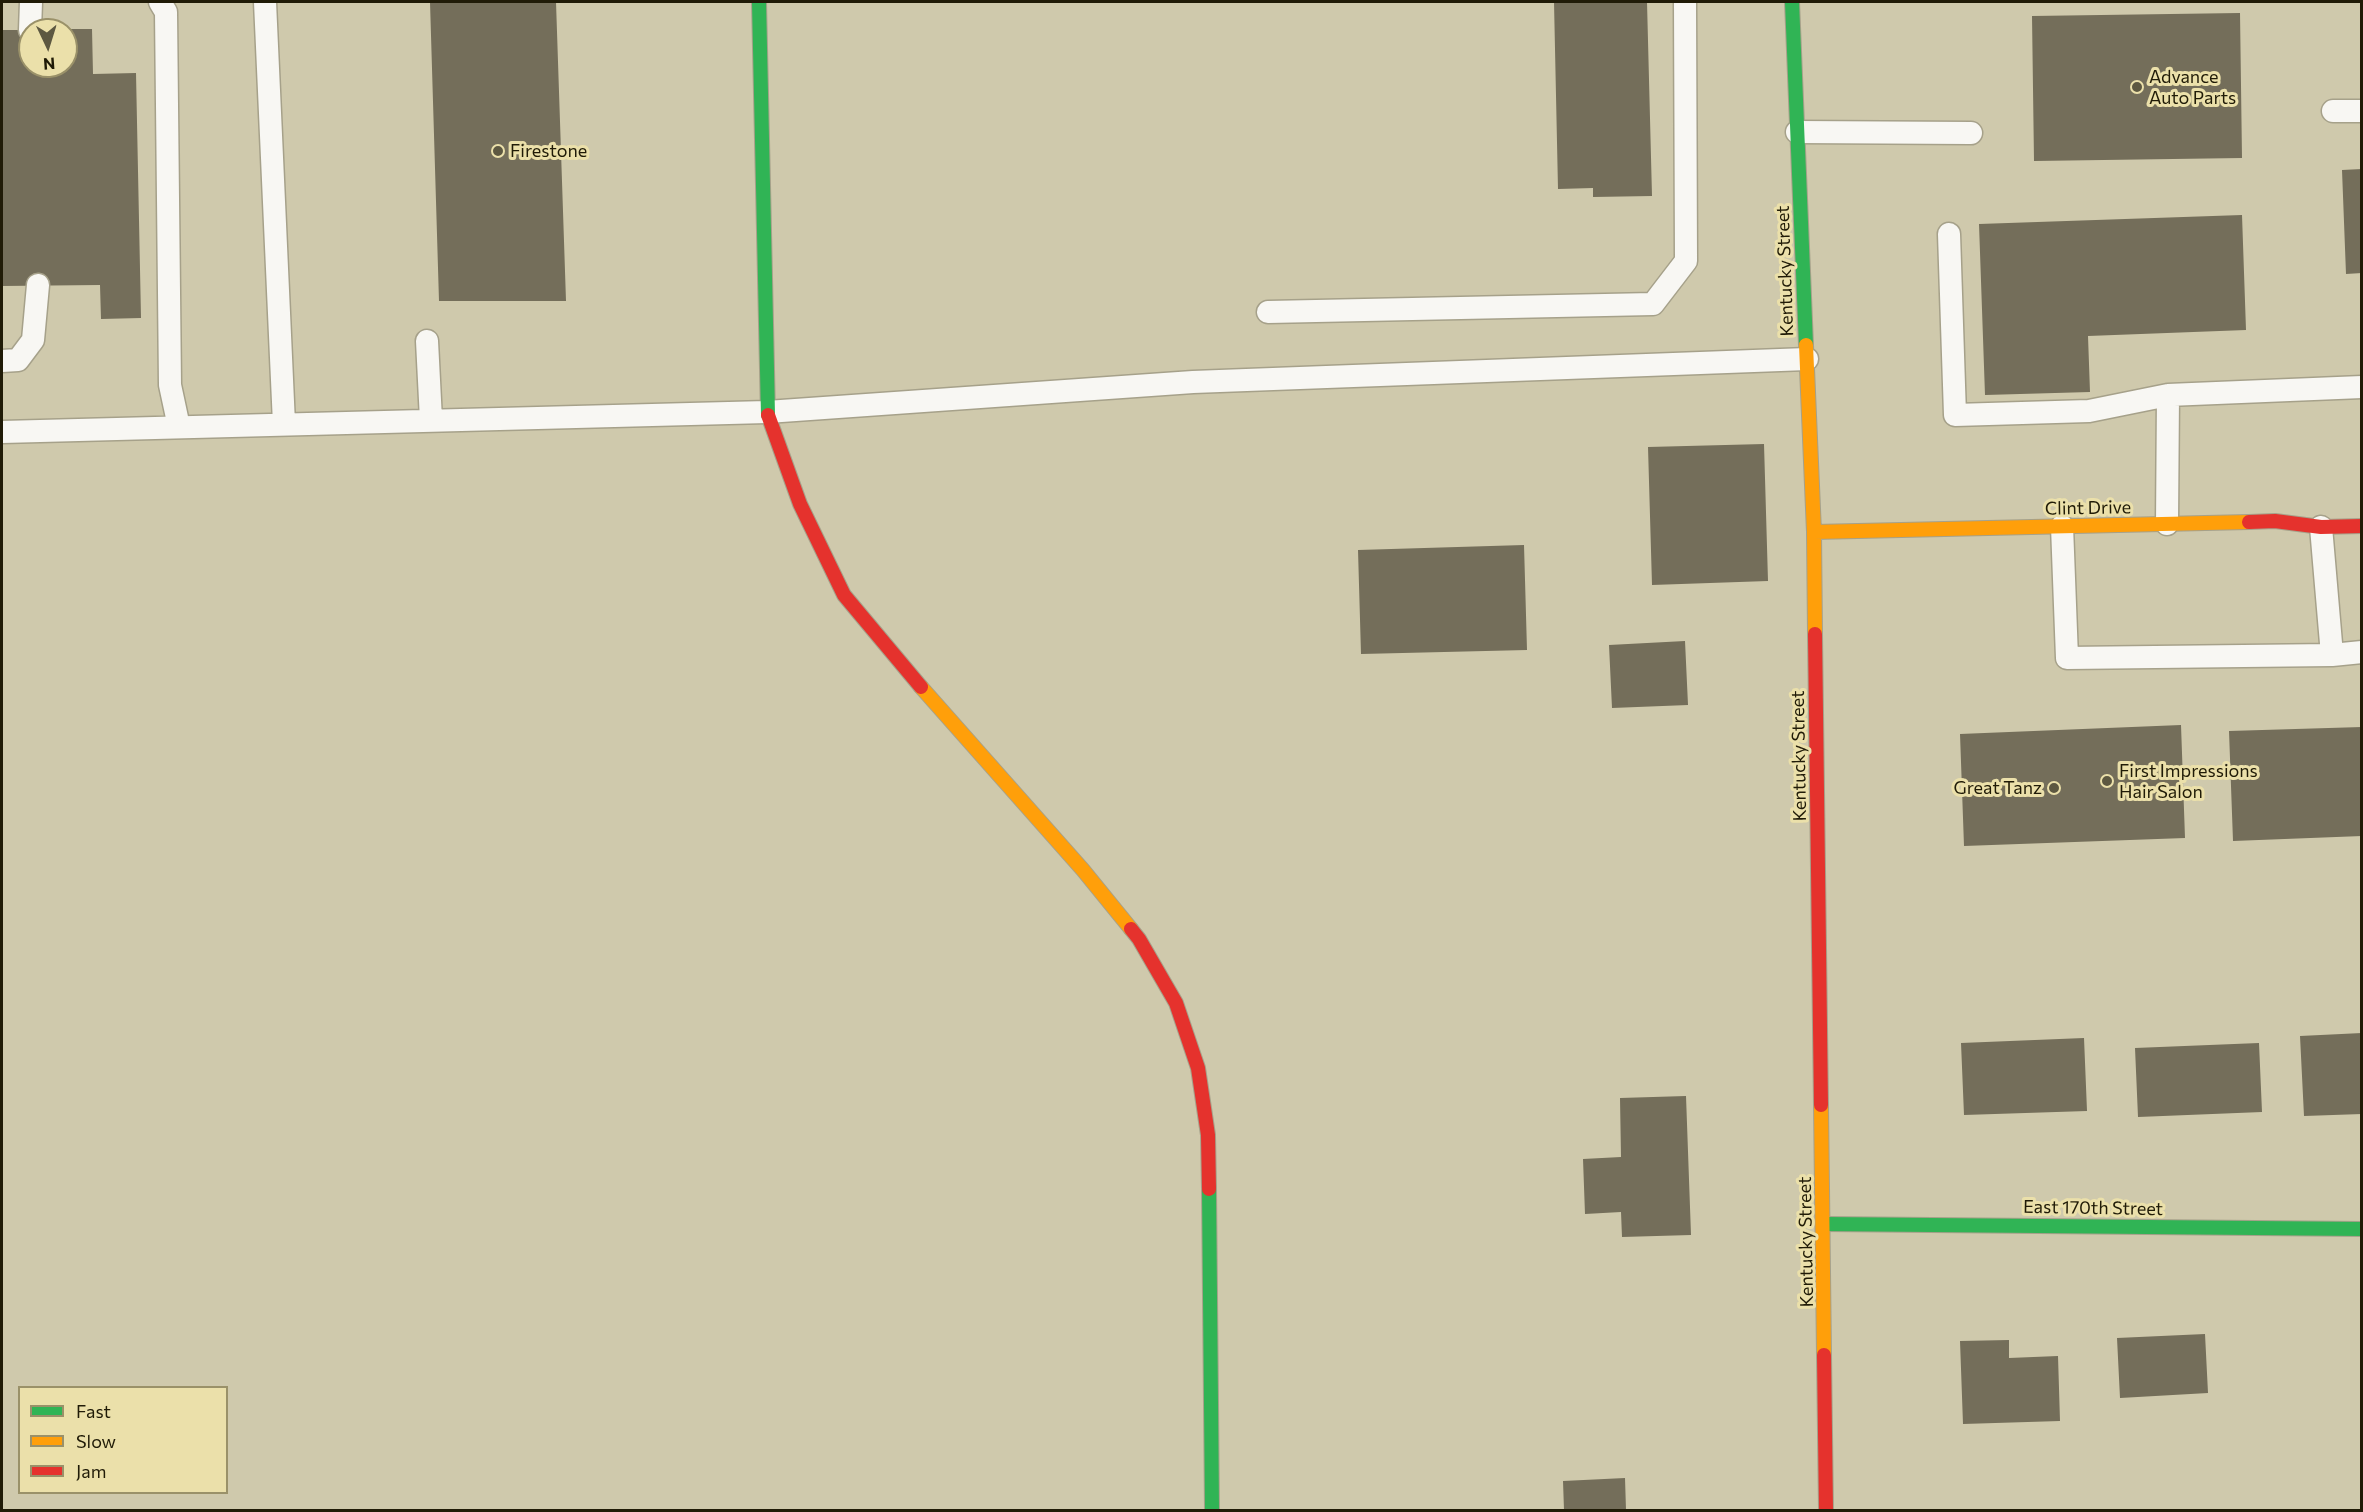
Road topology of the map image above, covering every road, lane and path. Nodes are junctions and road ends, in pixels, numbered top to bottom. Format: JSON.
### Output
{"nodes":[{"id":1,"x":31,"y":2,"type":"edge"},
{"id":2,"x":160,"y":2,"type":"edge"},
{"id":3,"x":265,"y":2,"type":"edge"},
{"id":4,"x":759,"y":2,"type":"edge"},
{"id":5,"x":1685,"y":2,"type":"edge"},
{"id":6,"x":1792,"y":2,"type":"edge"},
{"id":7,"x":30,"y":18,"type":"edge"},
{"id":8,"x":2333,"y":111,"type":"dead end"},
{"id":9,"x":2361,"y":111,"type":"edge"},
{"id":10,"x":1797,"y":132,"type":"junction"},
{"id":11,"x":1971,"y":133,"type":"dead end"},
{"id":12,"x":1949,"y":234,"type":"dead end"},
{"id":13,"x":38,"y":285,"type":"dead end"},
{"id":14,"x":1268,"y":312,"type":"dead end"},
{"id":15,"x":427,"y":341,"type":"dead end"},
{"id":16,"x":1807,"y":359,"type":"junction"},
{"id":17,"x":2,"y":361,"type":"edge"},
{"id":18,"x":2361,"y":387,"type":"edge"},
{"id":19,"x":2168,"y":395,"type":"junction"},
{"id":20,"x":767,"y":412,"type":"junction"},
{"id":21,"x":431,"y":420,"type":"junction"},
{"id":22,"x":284,"y":424,"type":"junction"},
{"id":23,"x":178,"y":427,"type":"junction"},
{"id":24,"x":2,"y":432,"type":"edge"},
{"id":25,"x":2167,"y":524,"type":"junction"},
{"id":26,"x":2062,"y":526,"type":"junction"},
{"id":27,"x":2361,"y":526,"type":"edge"},
{"id":28,"x":2321,"y":527,"type":"junction"},
{"id":29,"x":1814,"y":532,"type":"junction"},
{"id":30,"x":2361,"y":652,"type":"edge"},
{"id":31,"x":2332,"y":655,"type":"junction"},
{"id":32,"x":1824,"y":1224,"type":"junction"},
{"id":33,"x":2361,"y":1228,"type":"edge"},
{"id":34,"x":1212,"y":1510,"type":"edge"},
{"id":35,"x":1826,"y":1510,"type":"edge"}],
"edges":[{"from":1,"to":7,"type":"lane"},
{"from":2,"to":23,"type":"lane"},
{"from":3,"to":22,"type":"lane"},
{"from":4,"to":20,"type":"street"},
{"from":5,"to":14,"type":"lane"},
{"from":6,"to":10,"type":"street","name":"Kentucky Street"},
{"from":8,"to":9,"type":"lane"},
{"from":10,"to":11,"type":"lane"},
{"from":10,"to":16,"type":"street","name":"Kentucky Street"},
{"from":12,"to":19,"type":"lane"},
{"from":13,"to":17,"type":"lane"},
{"from":15,"to":21,"type":"lane"},
{"from":16,"to":20,"type":"lane"},
{"from":16,"to":29,"type":"street","name":"Kentucky Street"},
{"from":18,"to":19,"type":"lane"},
{"from":19,"to":25,"type":"lane"},
{"from":20,"to":21,"type":"lane"},
{"from":20,"to":34,"type":"street"},
{"from":21,"to":22,"type":"lane"},
{"from":22,"to":23,"type":"lane"},
{"from":23,"to":24,"type":"lane"},
{"from":25,"to":26,"type":"street","name":"Clint Drive"},
{"from":25,"to":28,"type":"street","name":"Clint Drive"},
{"from":26,"to":29,"type":"street","name":"Clint Drive"},
{"from":26,"to":31,"type":"lane"},
{"from":27,"to":28,"type":"street","name":"Clint Drive"},
{"from":28,"to":31,"type":"lane"},
{"from":29,"to":32,"type":"street","name":"Kentucky Street"},
{"from":30,"to":31,"type":"lane"},
{"from":32,"to":33,"type":"street","name":"East 170th Street"},
{"from":32,"to":35,"type":"street","name":"Kentucky Street"}]}
